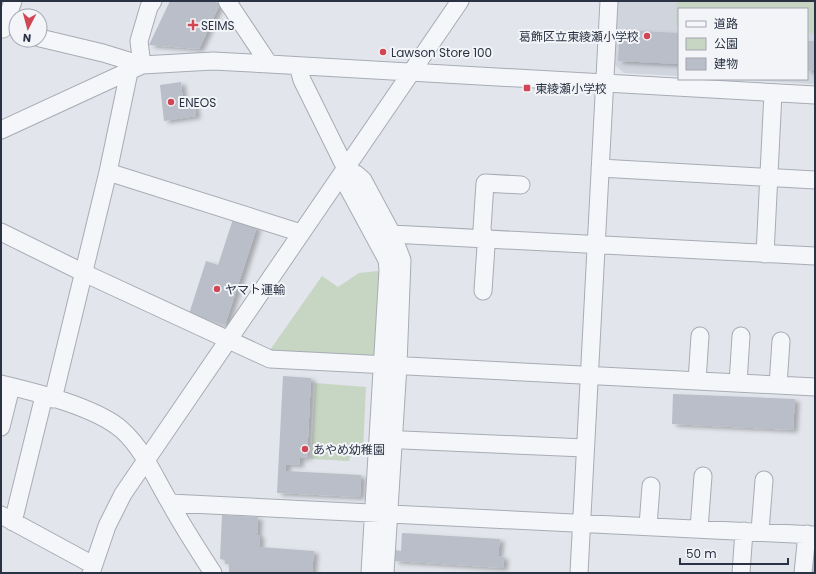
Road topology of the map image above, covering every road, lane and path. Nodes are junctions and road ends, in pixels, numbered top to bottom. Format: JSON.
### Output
{"nodes":[{"id":1,"x":12,"y":1,"type":"edge"},
{"id":2,"x":153,"y":1,"type":"edge"},
{"id":3,"x":227,"y":1,"type":"edge"},
{"id":4,"x":460,"y":1,"type":"edge"},
{"id":5,"x":609,"y":1,"type":"edge"},
{"id":6,"x":7,"y":30,"type":"edge"},
{"id":7,"x":48,"y":40,"type":"edge"},
{"id":8,"x":269,"y":64,"type":"junction"},
{"id":9,"x":298,"y":66,"type":"junction"},
{"id":10,"x":136,"y":68,"type":"junction"},
{"id":11,"x":412,"y":73,"type":"junction"},
{"id":12,"x":605,"y":84,"type":"junction"},
{"id":13,"x":773,"y":93,"type":"junction"},
{"id":14,"x":815,"y":95,"type":"edge"},
{"id":15,"x":1,"y":130,"type":"edge"},
{"id":16,"x":600,"y":168,"type":"junction"},
{"id":17,"x":346,"y":169,"type":"junction"},
{"id":18,"x":108,"y":172,"type":"junction"},
{"id":19,"x":768,"y":178,"type":"junction"},
{"id":20,"x":815,"y":180,"type":"edge"},
{"id":21,"x":521,"y":185,"type":"dead end"},
{"id":22,"x":1,"y":232,"type":"edge"},
{"id":23,"x":301,"y":233,"type":"junction"},
{"id":24,"x":392,"y":234,"type":"junction"},
{"id":25,"x":484,"y":239,"type":"junction"},
{"id":26,"x":596,"y":244,"type":"junction"},
{"id":27,"x":765,"y":254,"type":"junction"},
{"id":28,"x":815,"y":256,"type":"edge"},
{"id":29,"x":84,"y":273,"type":"junction"},
{"id":30,"x":483,"y":291,"type":"dead end"},
{"id":31,"x":700,"y":336,"type":"dead end"},
{"id":32,"x":741,"y":336,"type":"dead end"},
{"id":33,"x":229,"y":339,"type":"junction"},
{"id":34,"x":781,"y":341,"type":"dead end"},
{"id":35,"x":390,"y":365,"type":"junction"},
{"id":36,"x":589,"y":375,"type":"junction"},
{"id":37,"x":697,"y":381,"type":"junction"},
{"id":38,"x":738,"y":383,"type":"junction"},
{"id":39,"x":6,"y":385,"type":"edge"},
{"id":40,"x":778,"y":385,"type":"junction"},
{"id":41,"x":815,"y":387,"type":"edge"},
{"id":42,"x":49,"y":397,"type":"junction"},
{"id":43,"x":1,"y":427,"type":"edge"},
{"id":44,"x":385,"y":439,"type":"junction"},
{"id":45,"x":584,"y":448,"type":"junction"},
{"id":46,"x":147,"y":460,"type":"junction"},
{"id":47,"x":702,"y":476,"type":"dead end"},
{"id":48,"x":764,"y":480,"type":"dead end"},
{"id":49,"x":651,"y":486,"type":"dead end"},
{"id":50,"x":170,"y":503,"type":"junction"},
{"id":51,"x":381,"y":513,"type":"junction"},
{"id":52,"x":7,"y":518,"type":"edge"},
{"id":53,"x":581,"y":522,"type":"junction"},
{"id":54,"x":648,"y":526,"type":"junction"},
{"id":55,"x":699,"y":529,"type":"junction"},
{"id":56,"x":752,"y":531,"type":"junction"},
{"id":57,"x":811,"y":534,"type":"edge"},
{"id":58,"x":92,"y":569,"type":"edge"},
{"id":59,"x":213,"y":573,"type":"edge"},
{"id":60,"x":370,"y":573,"type":"edge"},
{"id":61,"x":385,"y":573,"type":"edge"},
{"id":62,"x":579,"y":573,"type":"edge"},
{"id":63,"x":741,"y":573,"type":"edge"},
{"id":64,"x":803,"y":573,"type":"edge"}],
"edges":[{"from":1,"to":6,"type":"street"},
{"from":2,"to":10,"type":"street"},
{"from":3,"to":8,"type":"street"},
{"from":4,"to":11,"type":"street"},
{"from":5,"to":12,"type":"street"},
{"from":7,"to":10,"type":"street"},
{"from":8,"to":9,"type":"street"},
{"from":8,"to":10,"type":"street"},
{"from":9,"to":11,"type":"street"},
{"from":9,"to":17,"type":"street"},
{"from":10,"to":15,"type":"street"},
{"from":10,"to":18,"type":"street"},
{"from":11,"to":12,"type":"street"},
{"from":11,"to":17,"type":"street"},
{"from":12,"to":13,"type":"street"},
{"from":12,"to":16,"type":"street"},
{"from":13,"to":14,"type":"street"},
{"from":13,"to":19,"type":"street"},
{"from":16,"to":19,"type":"street"},
{"from":16,"to":26,"type":"street"},
{"from":17,"to":23,"type":"street"},
{"from":17,"to":24,"type":"street"},
{"from":17,"to":35,"type":"street"},
{"from":18,"to":23,"type":"street"},
{"from":18,"to":29,"type":"street"},
{"from":19,"to":20,"type":"street"},
{"from":19,"to":27,"type":"street"},
{"from":21,"to":25,"type":"street"},
{"from":22,"to":29,"type":"street"},
{"from":23,"to":33,"type":"street"},
{"from":24,"to":25,"type":"street"},
{"from":24,"to":35,"type":"street"},
{"from":25,"to":26,"type":"street"},
{"from":25,"to":30,"type":"street"},
{"from":26,"to":27,"type":"street"},
{"from":26,"to":36,"type":"street"},
{"from":27,"to":28,"type":"street"},
{"from":29,"to":33,"type":"street"},
{"from":29,"to":42,"type":"street"},
{"from":31,"to":37,"type":"street"},
{"from":32,"to":38,"type":"street"},
{"from":33,"to":35,"type":"street"},
{"from":33,"to":46,"type":"street"},
{"from":34,"to":40,"type":"street"},
{"from":35,"to":36,"type":"street"},
{"from":35,"to":44,"type":"street"},
{"from":36,"to":37,"type":"street"},
{"from":36,"to":45,"type":"street"},
{"from":37,"to":38,"type":"street"},
{"from":38,"to":40,"type":"street"},
{"from":39,"to":42,"type":"street"},
{"from":39,"to":43,"type":"street"},
{"from":40,"to":41,"type":"street"},
{"from":42,"to":46,"type":"street"},
{"from":42,"to":52,"type":"street"},
{"from":44,"to":45,"type":"street"},
{"from":44,"to":51,"type":"street"},
{"from":45,"to":53,"type":"street"},
{"from":46,"to":50,"type":"street"},
{"from":46,"to":58,"type":"street"},
{"from":47,"to":55,"type":"street"},
{"from":48,"to":56,"type":"street"},
{"from":49,"to":54,"type":"street"},
{"from":50,"to":51,"type":"street"},
{"from":50,"to":59,"type":"street"},
{"from":51,"to":53,"type":"street"},
{"from":51,"to":60,"type":"street"},
{"from":51,"to":61,"type":"street"},
{"from":52,"to":58,"type":"street"},
{"from":53,"to":54,"type":"street"},
{"from":53,"to":62,"type":"street"},
{"from":54,"to":55,"type":"street"},
{"from":55,"to":56,"type":"street"},
{"from":56,"to":57,"type":"street"},
{"from":56,"to":63,"type":"street"},
{"from":57,"to":64,"type":"street"}]}
